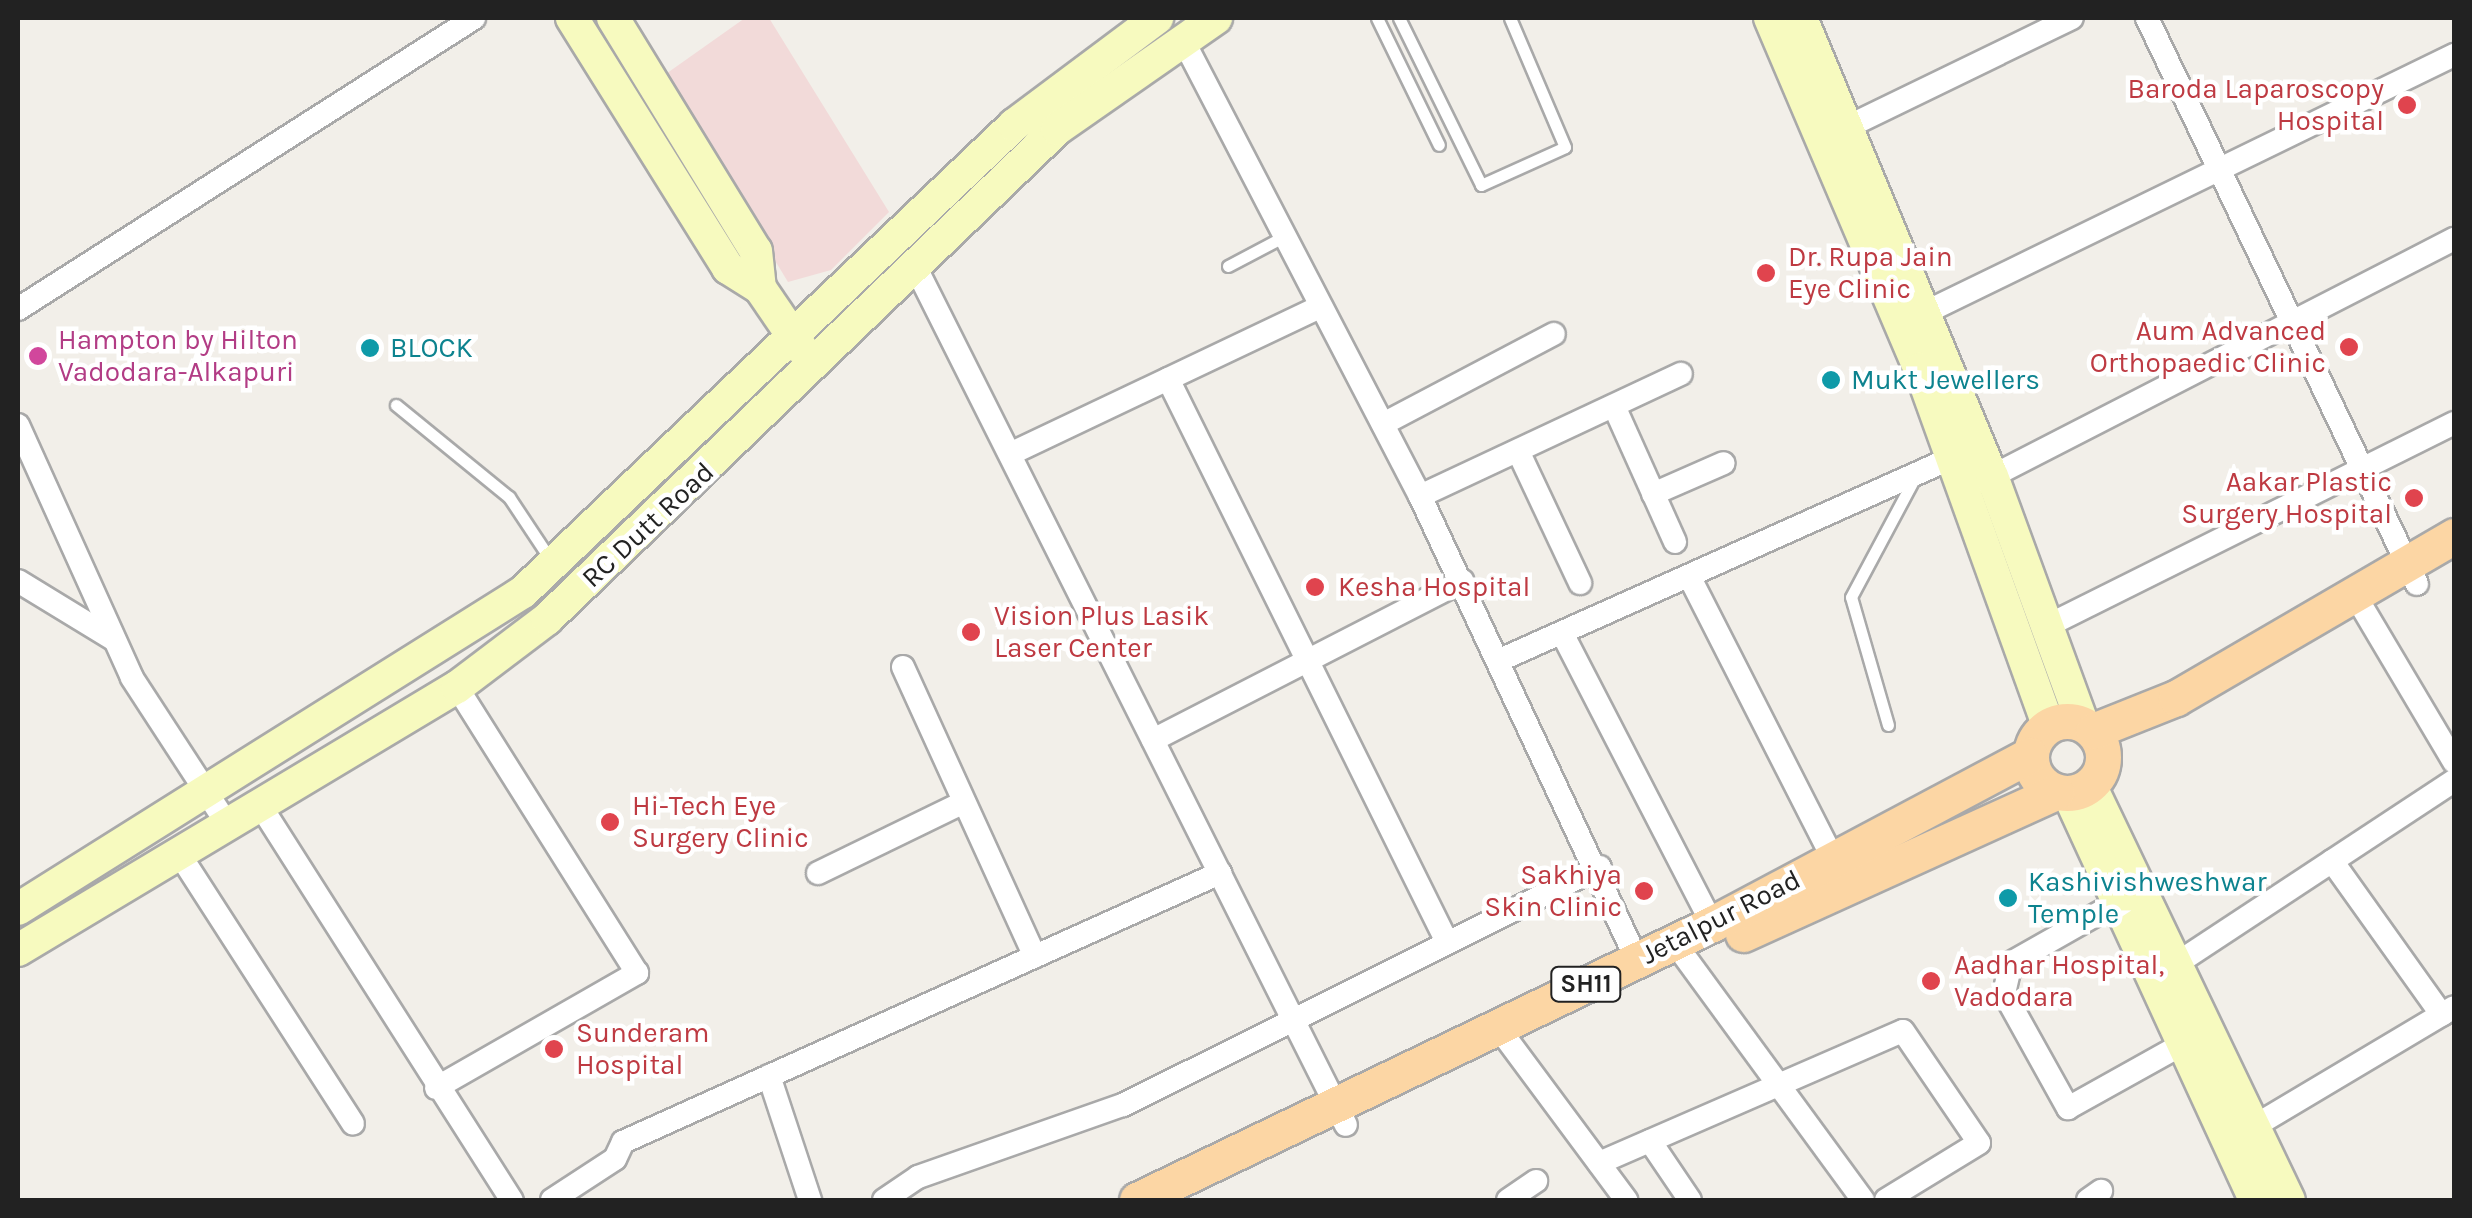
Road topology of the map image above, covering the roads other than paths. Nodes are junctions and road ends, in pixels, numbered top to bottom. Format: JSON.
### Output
{"nodes":[{"id":1,"x":474,"y":18,"type":"edge"},
{"id":2,"x":572,"y":18,"type":"edge"},
{"id":3,"x":612,"y":18,"type":"edge"},
{"id":4,"x":1156,"y":18,"type":"edge"},
{"id":5,"x":1216,"y":18,"type":"edge"},
{"id":6,"x":1376,"y":18,"type":"edge"},
{"id":7,"x":1400,"y":18,"type":"edge"},
{"id":8,"x":1510,"y":18,"type":"edge"},
{"id":9,"x":1770,"y":18,"type":"edge"},
{"id":10,"x":1801,"y":18,"type":"edge"},
{"id":11,"x":2072,"y":18,"type":"edge"},
{"id":12,"x":2147,"y":18,"type":"edge"},
{"id":13,"x":1183,"y":40,"type":"junction"},
{"id":14,"x":2454,"y":55,"type":"edge"},
{"id":15,"x":1839,"y":131,"type":"junction"},
{"id":16,"x":1438,"y":144,"type":"dead end"},
{"id":17,"x":2219,"y":169,"type":"junction"},
{"id":18,"x":1285,"y":236,"type":"junction"},
{"id":19,"x":2454,"y":239,"type":"edge"},
{"id":20,"x":914,"y":264,"type":"junction"},
{"id":21,"x":1228,"y":266,"type":"dead end"},
{"id":22,"x":760,"y":288,"type":"junction"},
{"id":23,"x":1321,"y":306,"type":"junction"},
{"id":24,"x":18,"y":309,"type":"edge"},
{"id":25,"x":1914,"y":318,"type":"junction"},
{"id":26,"x":2290,"y":320,"type":"junction"},
{"id":27,"x":790,"y":331,"type":"junction"},
{"id":28,"x":1554,"y":334,"type":"dead end"},
{"id":29,"x":814,"y":368,"type":"junction"},
{"id":30,"x":1681,"y":374,"type":"dead end"},
{"id":31,"x":1168,"y":379,"type":"junction"},
{"id":32,"x":396,"y":405,"type":"dead end"},
{"id":33,"x":1614,"y":406,"type":"junction"},
{"id":34,"x":2454,"y":423,"type":"edge"},
{"id":35,"x":1383,"y":424,"type":"junction"},
{"id":36,"x":18,"y":425,"type":"edge"},
{"id":37,"x":1518,"y":451,"type":"junction"},
{"id":38,"x":1010,"y":454,"type":"junction"},
{"id":39,"x":1953,"y":458,"type":"junction"},
{"id":40,"x":1724,"y":463,"type":"dead end"},
{"id":41,"x":2361,"y":469,"type":"junction"},
{"id":42,"x":1915,"y":477,"type":"junction"},
{"id":43,"x":1978,"y":483,"type":"junction"},
{"id":44,"x":1653,"y":494,"type":"junction"},
{"id":45,"x":1420,"y":496,"type":"junction"},
{"id":46,"x":2454,"y":536,"type":"edge"},
{"id":47,"x":1675,"y":542,"type":"dead end"},
{"id":48,"x":2454,"y":562,"type":"edge"},
{"id":49,"x":553,"y":565,"type":"junction"},
{"id":50,"x":2412,"y":574,"type":"junction"},
{"id":51,"x":1689,"y":576,"type":"junction"},
{"id":52,"x":18,"y":581,"type":"edge"},
{"id":53,"x":1462,"y":581,"type":"junction"},
{"id":54,"x":1580,"y":583,"type":"dead end"},
{"id":55,"x":2360,"y":604,"type":"junction"},
{"id":56,"x":2046,"y":626,"type":"junction"},
{"id":57,"x":1562,"y":632,"type":"junction"},
{"id":58,"x":113,"y":639,"type":"junction"},
{"id":59,"x":1311,"y":659,"type":"junction"},
{"id":60,"x":1500,"y":660,"type":"junction"},
{"id":61,"x":902,"y":666,"type":"dead end"},
{"id":62,"x":457,"y":687,"type":"junction"},
{"id":63,"x":1888,"y":725,"type":"dead end"},
{"id":64,"x":1153,"y":740,"type":"junction"},
{"id":65,"x":2072,"y":757,"type":"junction"},
{"id":66,"x":2454,"y":762,"type":"edge"},
{"id":67,"x":2454,"y":782,"type":"edge"},
{"id":68,"x":206,"y":792,"type":"junction"},
{"id":69,"x":964,"y":802,"type":"junction"},
{"id":70,"x":260,"y":805,"type":"junction"},
{"id":71,"x":227,"y":824,"type":"junction"},
{"id":72,"x":178,"y":852,"type":"junction"},
{"id":73,"x":1834,"y":860,"type":"junction"},
{"id":74,"x":2332,"y":862,"type":"junction"},
{"id":75,"x":1600,"y":867,"type":"junction"},
{"id":76,"x":818,"y":872,"type":"dead end"},
{"id":77,"x":1220,"y":872,"type":"junction"},
{"id":78,"x":2127,"y":897,"type":"junction"},
{"id":79,"x":18,"y":909,"type":"edge"},
{"id":80,"x":1712,"y":924,"type":"junction"},
{"id":81,"x":1447,"y":942,"type":"junction"},
{"id":82,"x":18,"y":950,"type":"edge"},
{"id":83,"x":1680,"y":952,"type":"junction"},
{"id":84,"x":1034,"y":956,"type":"junction"},
{"id":85,"x":1636,"y":960,"type":"junction"},
{"id":86,"x":2173,"y":966,"type":"junction"},
{"id":87,"x":2448,"y":1011,"type":"edge"},
{"id":88,"x":1292,"y":1017,"type":"junction"},
{"id":89,"x":1503,"y":1034,"type":"junction"},
{"id":90,"x":2192,"y":1039,"type":"junction"},
{"id":91,"x":769,"y":1076,"type":"junction"},
{"id":92,"x":1777,"y":1086,"type":"junction"},
{"id":93,"x":436,"y":1088,"type":"junction"},
{"id":94,"x":1341,"y":1115,"type":"junction"},
{"id":95,"x":353,"y":1124,"type":"dead end"},
{"id":96,"x":2253,"y":1128,"type":"junction"},
{"id":97,"x":1650,"y":1141,"type":"junction"},
{"id":98,"x":1599,"y":1163,"type":"junction"},
{"id":99,"x":1536,"y":1181,"type":"dead end"},
{"id":100,"x":1190,"y":1195,"type":"edge"},
{"id":101,"x":512,"y":1200,"type":"edge"},
{"id":102,"x":552,"y":1200,"type":"edge"},
{"id":103,"x":810,"y":1200,"type":"edge"},
{"id":104,"x":884,"y":1200,"type":"edge"},
{"id":105,"x":1137,"y":1200,"type":"edge"},
{"id":106,"x":1508,"y":1200,"type":"edge"},
{"id":107,"x":1626,"y":1200,"type":"edge"},
{"id":108,"x":1690,"y":1200,"type":"edge"},
{"id":109,"x":1863,"y":1200,"type":"edge"},
{"id":110,"x":1886,"y":1200,"type":"edge"},
{"id":111,"x":2255,"y":1200,"type":"edge"},
{"id":112,"x":2289,"y":1200,"type":"edge"}],
"edges":[{"from":1,"to":24,"type":"street"},
{"from":2,"to":22,"type":"main road"},
{"from":3,"to":22,"type":"main road"},
{"from":4,"to":27,"type":"main road","name":"RC Dutt Road"},
{"from":5,"to":13,"type":"main road","name":"RC Dutt Road"},
{"from":6,"to":16,"type":"lane"},
{"from":7,"to":8,"type":"lane"},
{"from":9,"to":15,"type":"main road"},
{"from":10,"to":15,"type":"main road"},
{"from":11,"to":15,"type":"street"},
{"from":12,"to":17,"type":"street"},
{"from":13,"to":18,"type":"street"},
{"from":13,"to":20,"type":"main road","name":"RC Dutt Road"},
{"from":14,"to":17,"type":"street"},
{"from":15,"to":25,"type":"main road"},
{"from":17,"to":25,"type":"street"},
{"from":17,"to":26,"type":"street"},
{"from":18,"to":21,"type":"lane"},
{"from":18,"to":23,"type":"street"},
{"from":19,"to":26,"type":"street"},
{"from":20,"to":29,"type":"main road","name":"RC Dutt Road"},
{"from":20,"to":38,"type":"street"},
{"from":22,"to":27,"type":"main road"},
{"from":23,"to":31,"type":"street"},
{"from":23,"to":35,"type":"street"},
{"from":25,"to":39,"type":"main road"},
{"from":25,"to":43,"type":"main road"},
{"from":26,"to":41,"type":"street"},
{"from":26,"to":43,"type":"street"},
{"from":27,"to":29,"type":"main road"},
{"from":27,"to":49,"type":"main road","name":"RC Dutt Road"},
{"from":28,"to":35,"type":"street"},
{"from":29,"to":62,"type":"main road","name":"RC Dutt Road"},
{"from":30,"to":33,"type":"street"},
{"from":31,"to":38,"type":"street"},
{"from":31,"to":59,"type":"street"},
{"from":32,"to":49,"type":"lane"},
{"from":33,"to":37,"type":"street"},
{"from":33,"to":44,"type":"street"},
{"from":34,"to":41,"type":"street"},
{"from":35,"to":45,"type":"street"},
{"from":36,"to":58,"type":"street"},
{"from":37,"to":45,"type":"street"},
{"from":37,"to":54,"type":"street"},
{"from":38,"to":64,"type":"street"},
{"from":39,"to":42,"type":"street"},
{"from":39,"to":43,"type":"main road"},
{"from":40,"to":44,"type":"street"},
{"from":41,"to":50,"type":"street"},
{"from":41,"to":56,"type":"street"},
{"from":42,"to":51,"type":"street"},
{"from":42,"to":63,"type":"lane"},
{"from":43,"to":56,"type":"main road"},
{"from":43,"to":65,"type":"main road"},
{"from":44,"to":47,"type":"street"},
{"from":45,"to":53,"type":"street"},
{"from":46,"to":50,"type":"main road","name":"Jetalpur Road","number":"SH11"},
{"from":48,"to":50,"type":"main road","name":"Jetalpur Road","number":"SH11"},
{"from":49,"to":68,"type":"main road","name":"RC Dutt Road"},
{"from":50,"to":55,"type":"main road","name":"Jetalpur Road","number":"SH11"},
{"from":51,"to":57,"type":"street"},
{"from":51,"to":73,"type":"street"},
{"from":52,"to":58,"type":"street"},
{"from":53,"to":59,"type":"street"},
{"from":53,"to":60,"type":"street"},
{"from":55,"to":65,"type":"main road","name":"Jetalpur Road","number":"SH11"},
{"from":55,"to":66,"type":"street"},
{"from":56,"to":65,"type":"main road"},
{"from":57,"to":60,"type":"street"},
{"from":57,"to":80,"type":"street"},
{"from":58,"to":68,"type":"street"},
{"from":59,"to":64,"type":"street"},
{"from":59,"to":81,"type":"street"},
{"from":60,"to":75,"type":"street"},
{"from":61,"to":69,"type":"street"},
{"from":62,"to":70,"type":"main road","name":"RC Dutt Road"},
{"from":62,"to":93,"type":"street"},
{"from":64,"to":77,"type":"street"},
{"from":65,"to":73,"type":"main road","name":"Jetalpur Road","number":"SH11"},
{"from":65,"to":78,"type":"main road"},
{"from":65,"to":83,"type":"main road","name":"Jetalpur Road","number":"SH11"},
{"from":67,"to":74,"type":"street"},
{"from":68,"to":71,"type":"street"},
{"from":68,"to":79,"type":"main road","name":"RC Dutt Road"},
{"from":69,"to":76,"type":"street"},
{"from":69,"to":84,"type":"street"},
{"from":70,"to":71,"type":"main road","name":"RC Dutt Road"},
{"from":70,"to":93,"type":"street"},
{"from":71,"to":72,"type":"main road","name":"RC Dutt Road"},
{"from":72,"to":82,"type":"main road","name":"RC Dutt Road"},
{"from":72,"to":95,"type":"street"},
{"from":73,"to":80,"type":"main road","name":"Jetalpur Road","number":"SH11"},
{"from":74,"to":86,"type":"street"},
{"from":74,"to":87,"type":"street"},
{"from":75,"to":81,"type":"street"},
{"from":75,"to":85,"type":"street"},
{"from":77,"to":84,"type":"street"},
{"from":77,"to":88,"type":"street"},
{"from":78,"to":86,"type":"main road"},
{"from":78,"to":90,"type":"main road"},
{"from":78,"to":90,"type":"street"},
{"from":80,"to":83,"type":"main road","name":"Jetalpur Road","number":"SH11"},
{"from":81,"to":88,"type":"street"},
{"from":83,"to":85,"type":"main road","name":"Jetalpur Road","number":"SH11"},
{"from":83,"to":89,"type":"main road","name":"Jetalpur Road","number":"SH11"},
{"from":83,"to":92,"type":"street"},
{"from":84,"to":91,"type":"street"},
{"from":85,"to":89,"type":"main road","name":"Jetalpur Road","number":"SH11"},
{"from":86,"to":90,"type":"main road"},
{"from":87,"to":96,"type":"street"},
{"from":88,"to":94,"type":"street"},
{"from":88,"to":104,"type":"street"},
{"from":89,"to":94,"type":"main road","name":"Jetalpur Road","number":"SH11"},
{"from":89,"to":98,"type":"street"},
{"from":90,"to":96,"type":"main road"},
{"from":90,"to":111,"type":"main road"},
{"from":91,"to":102,"type":"street"},
{"from":91,"to":103,"type":"street"},
{"from":92,"to":97,"type":"street"},
{"from":92,"to":109,"type":"street"},
{"from":92,"to":110,"type":"street"},
{"from":93,"to":101,"type":"street"},
{"from":94,"to":100,"type":"main road","name":"Jetalpur Road","number":"SH11"},
{"from":96,"to":112,"type":"main road"},
{"from":97,"to":98,"type":"street"},
{"from":97,"to":108,"type":"street"},
{"from":98,"to":107,"type":"street"},
{"from":99,"to":106,"type":"street"},
{"from":100,"to":105,"type":"main road","name":"Jetalpur Road","number":"SH11"}]}
